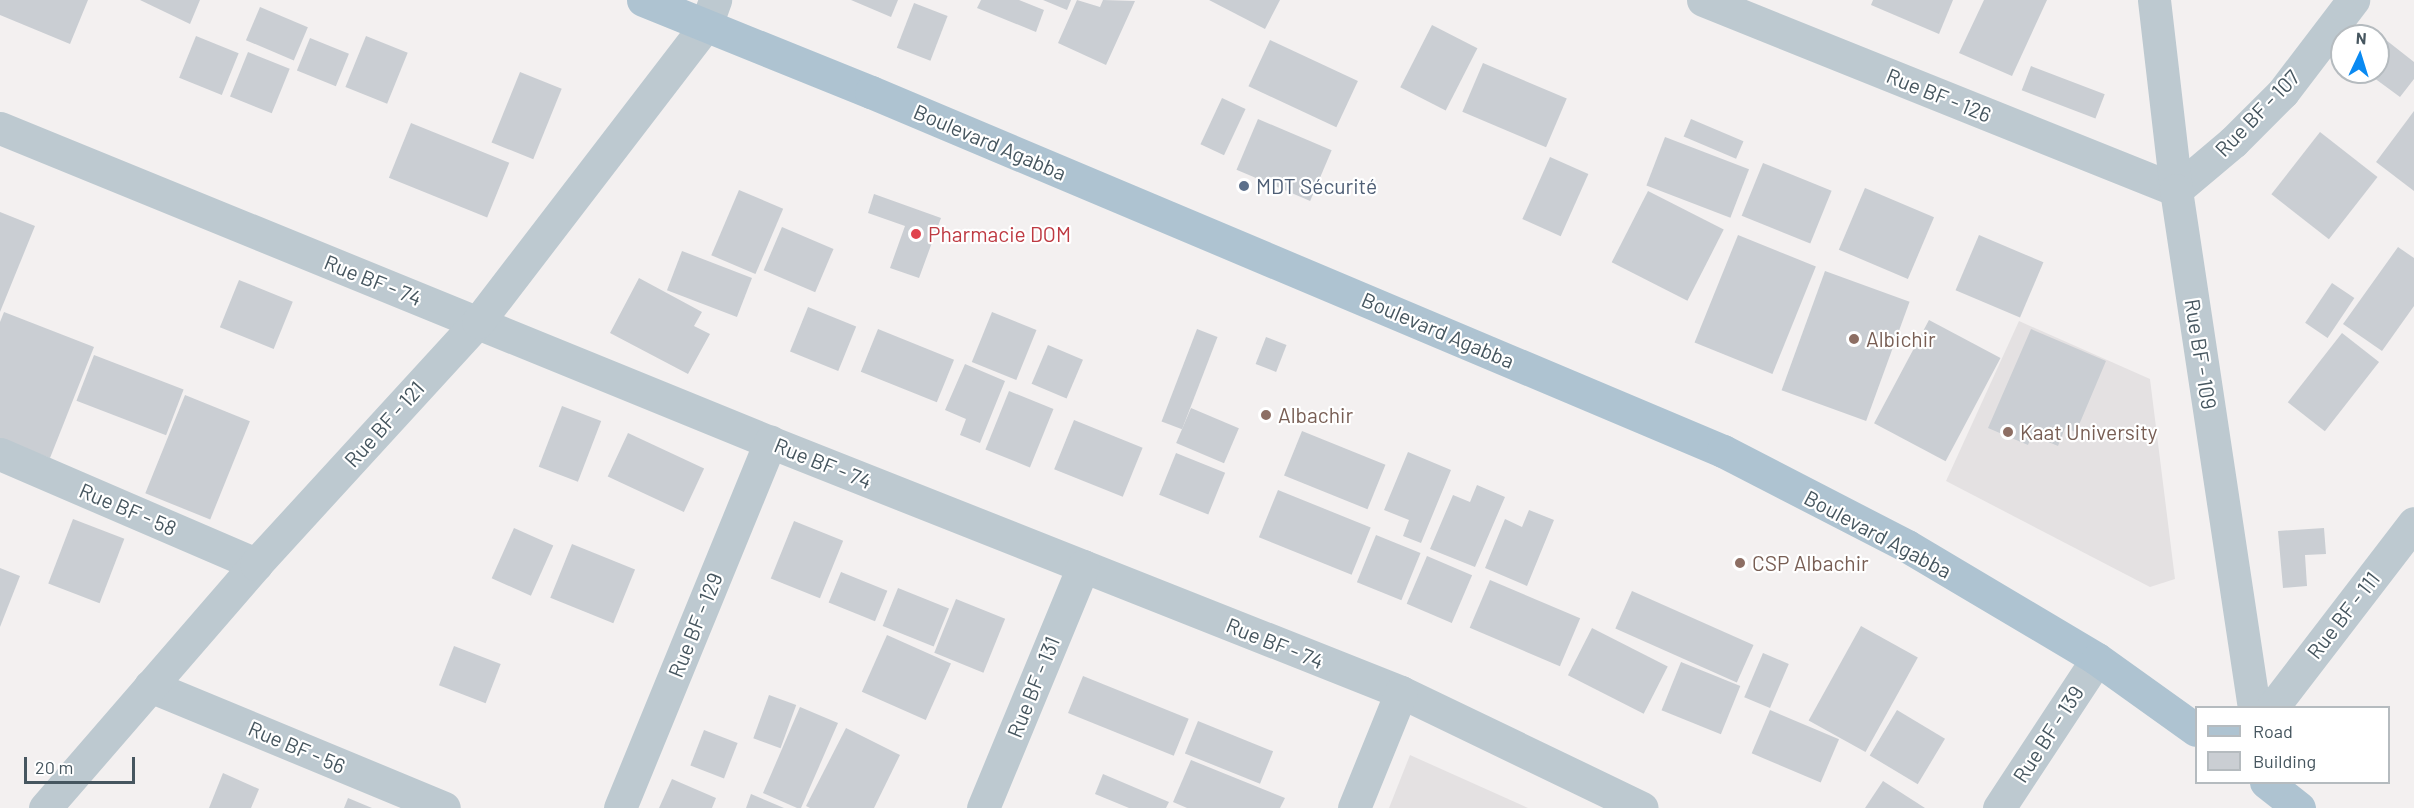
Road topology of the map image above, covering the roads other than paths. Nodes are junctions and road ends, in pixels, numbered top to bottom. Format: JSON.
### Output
{"nodes":[{"id":1,"x":643,"y":0,"type":"edge"},
{"id":2,"x":1703,"y":0,"type":"edge"},
{"id":3,"x":2154,"y":0,"type":"edge"},
{"id":4,"x":2353,"y":0,"type":"edge"},
{"id":5,"x":711,"y":13,"type":"edge"},
{"id":6,"x":0,"y":128,"type":"edge"},
{"id":7,"x":2176,"y":190,"type":"junction"},
{"id":8,"x":478,"y":322,"type":"junction"},
{"id":9,"x":770,"y":442,"type":"junction"},
{"id":10,"x":0,"y":454,"type":"edge"},
{"id":11,"x":2414,"y":523,"type":"edge"},
{"id":12,"x":256,"y":564,"type":"junction"},
{"id":13,"x":1083,"y":566,"type":"junction"},
{"id":14,"x":2097,"y":659,"type":"junction"},
{"id":15,"x":150,"y":686,"type":"junction"},
{"id":16,"x":1401,"y":692,"type":"junction"},
{"id":17,"x":2254,"y":706,"type":"edge"},
{"id":18,"x":2274,"y":706,"type":"edge"},
{"id":19,"x":2195,"y":729,"type":"edge"},
{"id":20,"x":2267,"y":784,"type":"edge"},
{"id":21,"x":45,"y":808,"type":"edge"},
{"id":22,"x":444,"y":808,"type":"edge"},
{"id":23,"x":620,"y":808,"type":"edge"},
{"id":24,"x":983,"y":808,"type":"edge"},
{"id":25,"x":1354,"y":808,"type":"edge"},
{"id":26,"x":1642,"y":808,"type":"edge"},
{"id":27,"x":2000,"y":808,"type":"edge"},
{"id":28,"x":2299,"y":808,"type":"edge"}],
"edges":[{"from":1,"to":5,"type":"main road","name":"Boulevard Agabba"},
{"from":2,"to":7,"type":"street","name":"Rue BF - 126"},
{"from":3,"to":7,"type":"street","name":"Rue BF - 109"},
{"from":4,"to":7,"type":"street","name":"Rue BF - 107"},
{"from":5,"to":8,"type":"street","name":"Rue BF - 121"},
{"from":5,"to":14,"type":"main road","name":"Boulevard Agabba"},
{"from":6,"to":8,"type":"street","name":"Rue BF - 74"},
{"from":7,"to":17,"type":"street","name":"Rue BF - 109"},
{"from":8,"to":9,"type":"street","name":"Rue BF - 74"},
{"from":8,"to":12,"type":"street","name":"Rue BF - 121"},
{"from":9,"to":13,"type":"street","name":"Rue BF - 74"},
{"from":9,"to":23,"type":"street","name":"Rue BF - 129"},
{"from":10,"to":12,"type":"street","name":"Rue BF - 58"},
{"from":11,"to":18,"type":"street","name":"Rue BF - 111"},
{"from":12,"to":15,"type":"street","name":"Rue BF - 121"},
{"from":13,"to":16,"type":"street","name":"Rue BF - 74"},
{"from":13,"to":24,"type":"street","name":"Rue BF - 131"},
{"from":14,"to":19,"type":"main road","name":"Boulevard Agabba"},
{"from":14,"to":27,"type":"street","name":"Rue BF - 139"},
{"from":15,"to":21,"type":"street","name":"Rue BF - 121"},
{"from":15,"to":22,"type":"street","name":"Rue BF - 56"},
{"from":16,"to":25,"type":"street"},
{"from":16,"to":26,"type":"street","name":"Rue BF - 74"},
{"from":20,"to":28,"type":"main road"}]}
